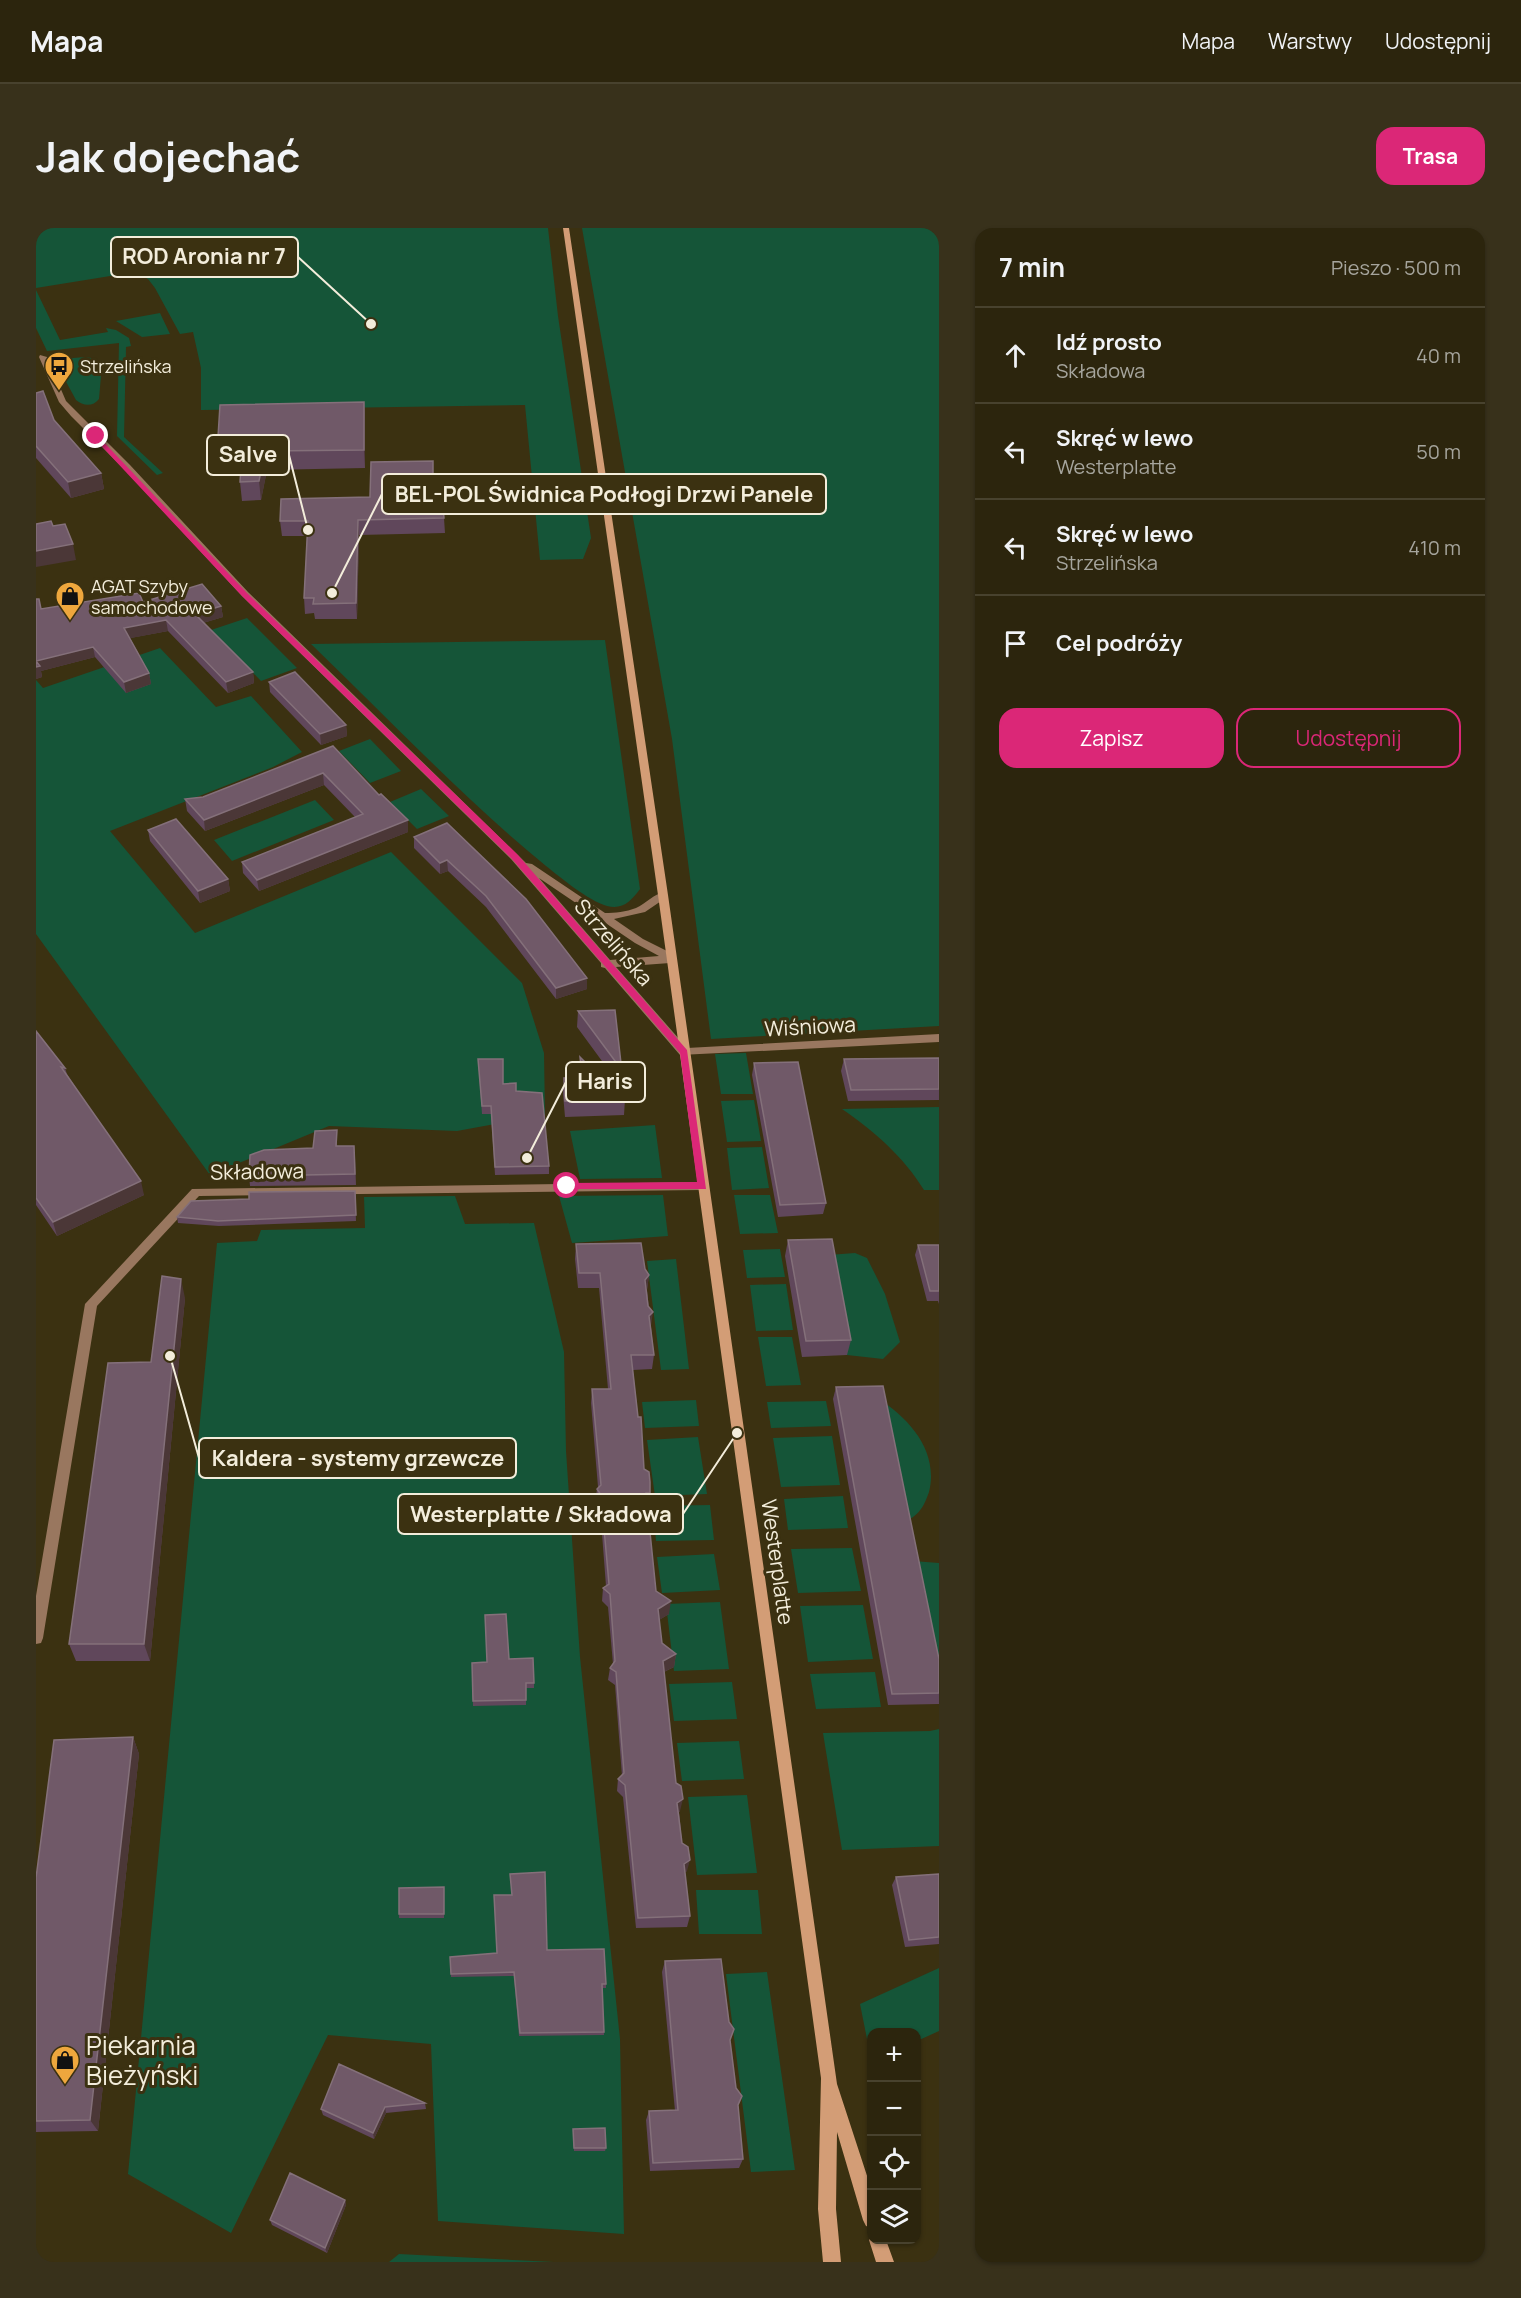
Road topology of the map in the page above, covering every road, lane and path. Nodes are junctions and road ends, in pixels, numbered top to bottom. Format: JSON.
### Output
{"nodes":[{"id":1,"x":566,"y":228,"type":"edge"},
{"id":2,"x":44,"y":357,"type":"dead end"},
{"id":3,"x":515,"y":857,"type":"junction"},
{"id":4,"x":663,"y":895,"type":"junction"},
{"id":5,"x":602,"y":917,"type":"junction"},
{"id":6,"x":671,"y":958,"type":"junction"},
{"id":7,"x":605,"y":964,"type":"junction"},
{"id":8,"x":939,"y":1038,"type":"edge"},
{"id":9,"x":684,"y":1052,"type":"junction"},
{"id":10,"x":702,"y":1186,"type":"junction"},
{"id":11,"x":36,"y":1638,"type":"edge"},
{"id":12,"x":829,"y":2078,"type":"junction"},
{"id":13,"x":867,"y":2203,"type":"edge"},
{"id":14,"x":879,"y":2244,"type":"edge"},
{"id":15,"x":832,"y":2262,"type":"edge"},
{"id":16,"x":885,"y":2262,"type":"edge"}],
"edges":[{"from":1,"to":4,"type":"main road","name":"Westerplatte"},
{"from":2,"to":3,"type":"street","name":"Strzelińska"},
{"from":3,"to":5,"type":"street","name":"Strzelińska"},
{"from":3,"to":7,"type":"street","name":"Strzelińska"},
{"from":4,"to":5,"type":"street"},
{"from":4,"to":6,"type":"main road","name":"Westerplatte"},
{"from":5,"to":6,"type":"street","name":"Strzelińska"},
{"from":6,"to":7,"type":"street"},
{"from":6,"to":9,"type":"main road","name":"Westerplatte"},
{"from":7,"to":9,"type":"street","name":"Strzelińska"},
{"from":8,"to":9,"type":"street","name":"Wiśniowa"},
{"from":9,"to":10,"type":"main road","name":"Westerplatte"},
{"from":10,"to":11,"type":"street","name":"Składowa"},
{"from":10,"to":12,"type":"main road","name":"Westerplatte"},
{"from":12,"to":13,"type":"main road","name":"Westerplatte"},
{"from":12,"to":15,"type":"main road","name":"Westerplatte"},
{"from":14,"to":16,"type":"main road"}]}
